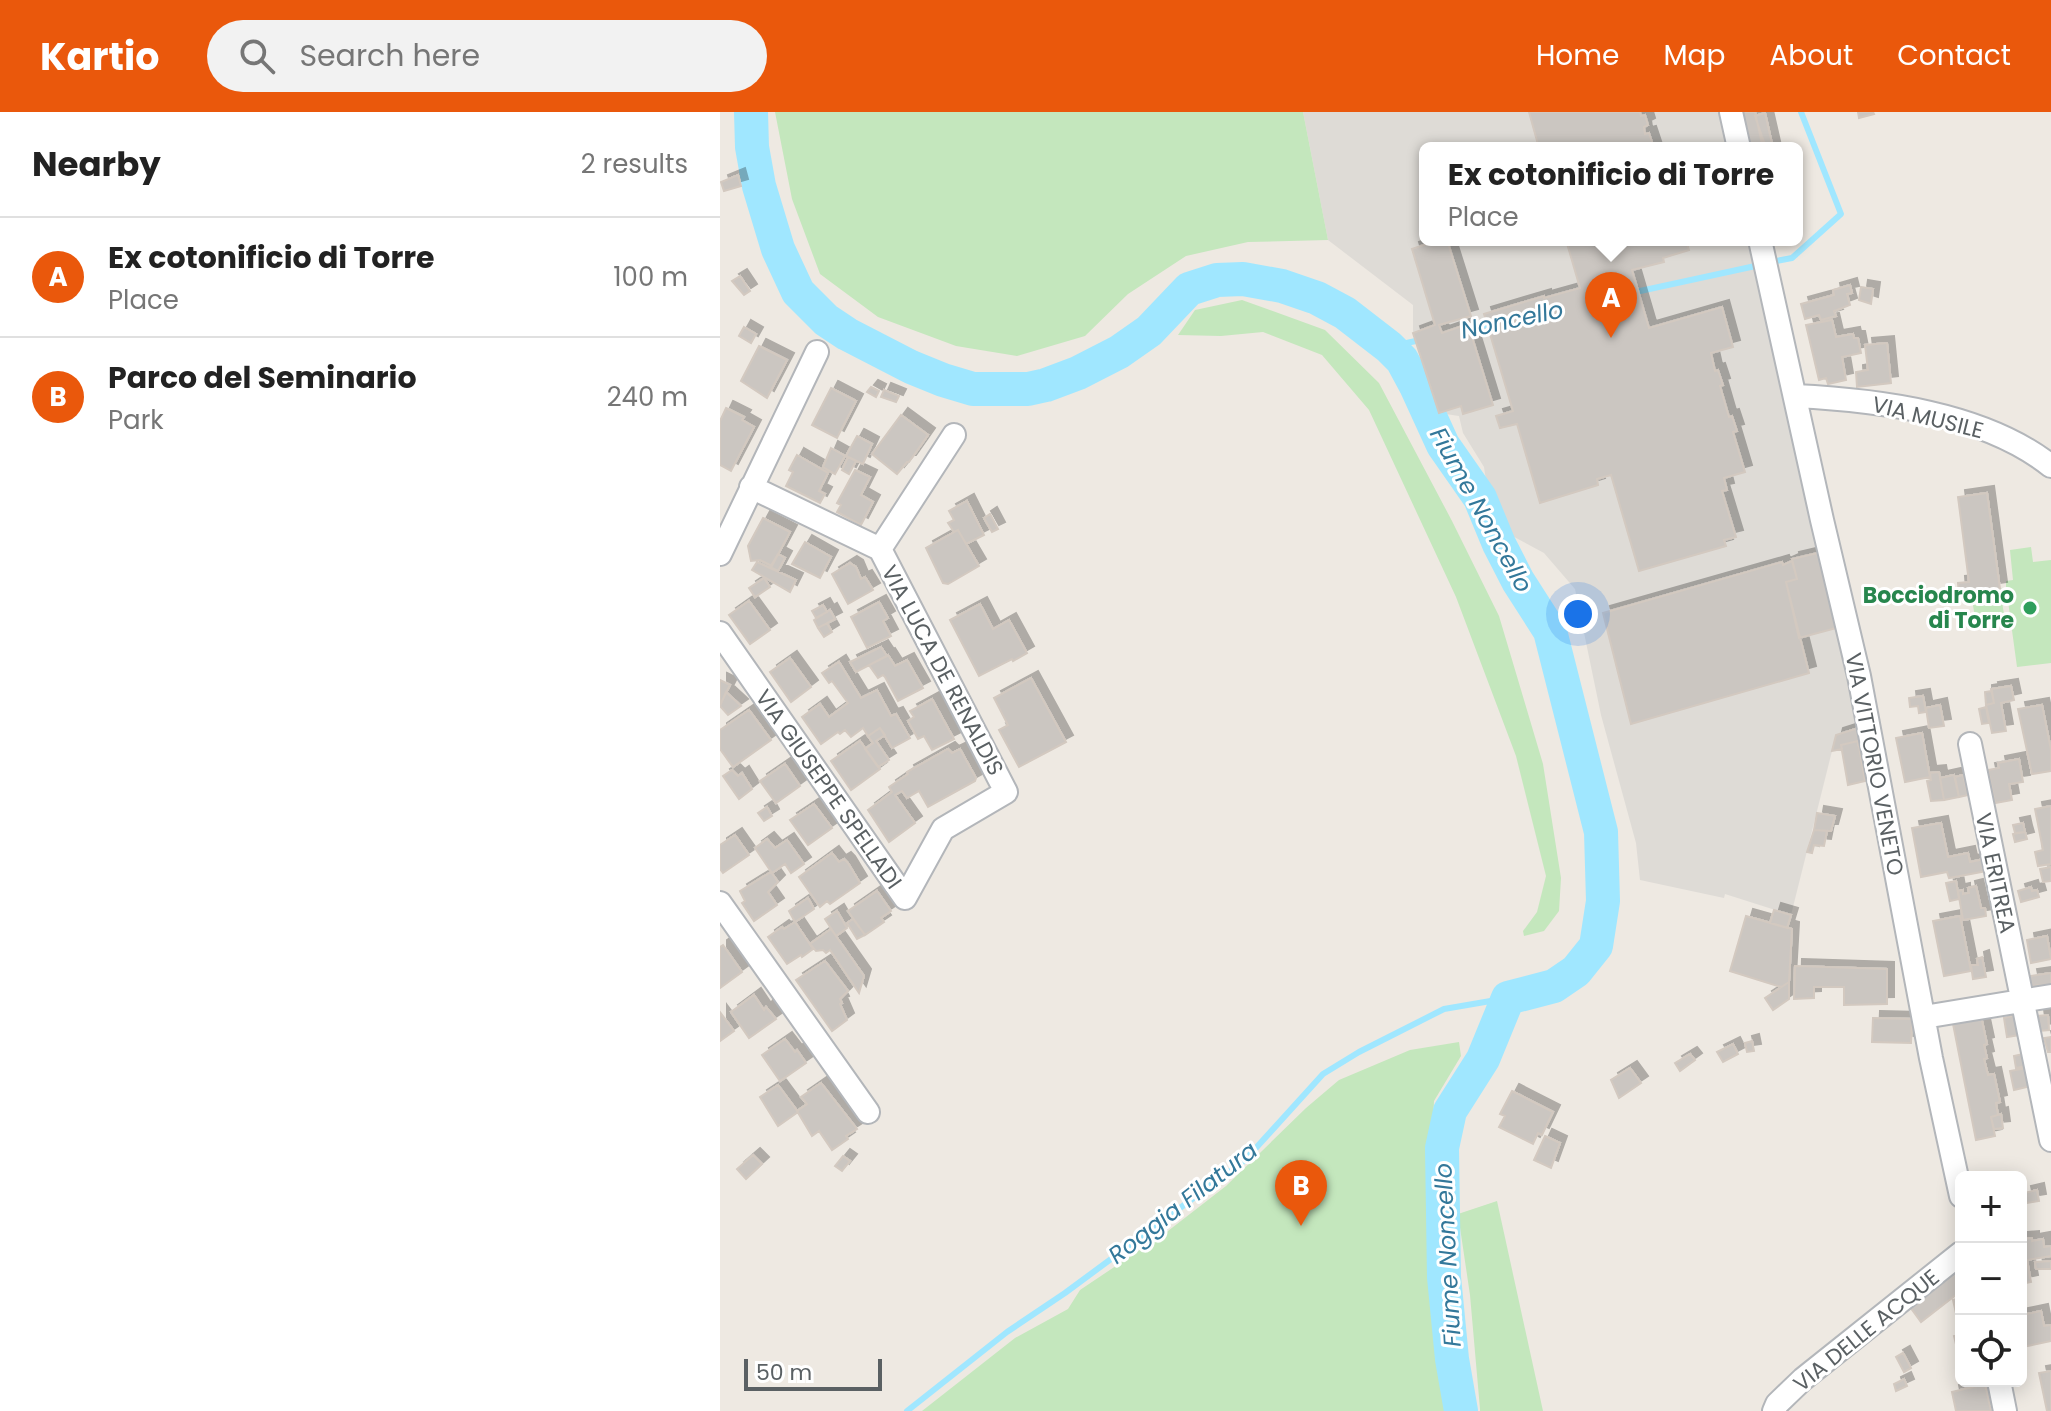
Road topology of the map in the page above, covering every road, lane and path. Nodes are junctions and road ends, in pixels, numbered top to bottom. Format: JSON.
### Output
{"nodes":[{"id":1,"x":1731,"y":112,"type":"edge"},
{"id":2,"x":1738,"y":142,"type":"edge"},
{"id":3,"x":1761,"y":246,"type":"edge"},
{"id":4,"x":817,"y":352,"type":"dead end"},
{"id":5,"x":1795,"y":396,"type":"junction"},
{"id":6,"x":954,"y":435,"type":"dead end"},
{"id":7,"x":2051,"y":466,"type":"edge"},
{"id":8,"x":751,"y":487,"type":"junction"},
{"id":9,"x":880,"y":549,"type":"junction"},
{"id":10,"x":720,"y":554,"type":"edge"},
{"id":11,"x":720,"y":633,"type":"edge"},
{"id":12,"x":1970,"y":744,"type":"dead end"},
{"id":13,"x":1006,"y":792,"type":"joint"},
{"id":14,"x":720,"y":903,"type":"edge"},
{"id":15,"x":2051,"y":996,"type":"edge"},
{"id":16,"x":2022,"y":1001,"type":"junction"},
{"id":17,"x":1924,"y":1017,"type":"junction"},
{"id":18,"x":868,"y":1112,"type":"dead end"},
{"id":19,"x":2051,"y":1140,"type":"edge"},
{"id":20,"x":1956,"y":1171,"type":"edge"},
{"id":21,"x":1955,"y":1258,"type":"edge"},
{"id":22,"x":2000,"y":1387,"type":"edge"},
{"id":23,"x":1774,"y":1411,"type":"edge"},
{"id":24,"x":2005,"y":1411,"type":"edge"}],
"edges":[{"from":1,"to":2,"type":"street"},
{"from":3,"to":5,"type":"street","name":"VIA VITTORIO VENETO"},
{"from":4,"to":8,"type":"street"},
{"from":5,"to":7,"type":"street","name":"VIA MUSILE"},
{"from":5,"to":17,"type":"street","name":"VIA VITTORIO VENETO"},
{"from":6,"to":9,"type":"street","name":"VIA LUCA DE RENALDIS"},
{"from":8,"to":9,"type":"street","name":"VIA LUCA DE RENALDIS"},
{"from":8,"to":10,"type":"street"},
{"from":9,"to":13,"type":"street","name":"VIA LUCA DE RENALDIS"},
{"from":11,"to":13,"type":"street","name":"VIA GIUSEPPE SPELLADI"},
{"from":12,"to":16,"type":"street","name":"VIA ERITREA"},
{"from":14,"to":18,"type":"street"},
{"from":15,"to":16,"type":"street"},
{"from":16,"to":17,"type":"street"},
{"from":16,"to":19,"type":"street","name":"VIA ERITREA"},
{"from":17,"to":20,"type":"street","name":"VIA VITTORIO VENETO"},
{"from":21,"to":23,"type":"street","name":"VIA DELLE ACQUE"},
{"from":22,"to":24,"type":"street"}]}
